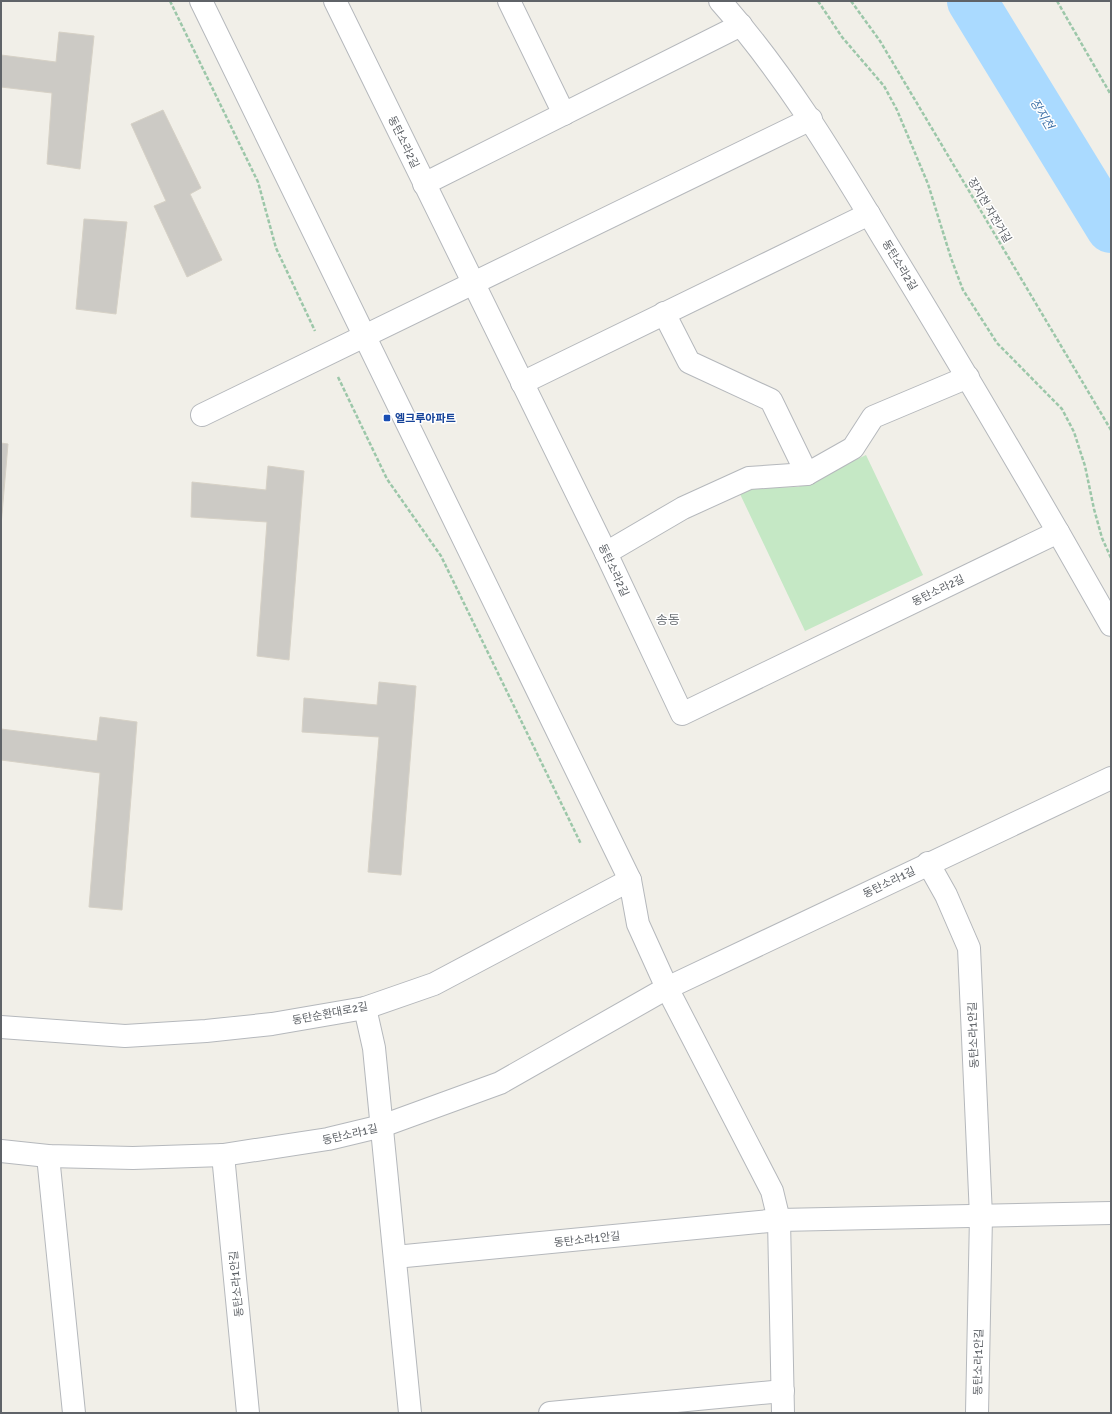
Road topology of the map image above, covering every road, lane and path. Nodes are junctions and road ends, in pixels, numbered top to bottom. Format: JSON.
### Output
{"nodes":[{"id":1,"x":170,"y":1,"type":"edge"},
{"id":2,"x":201,"y":1,"type":"edge"},
{"id":3,"x":335,"y":1,"type":"edge"},
{"id":4,"x":510,"y":1,"type":"edge"},
{"id":5,"x":720,"y":1,"type":"edge"},
{"id":6,"x":818,"y":1,"type":"edge"},
{"id":7,"x":851,"y":1,"type":"edge"},
{"id":8,"x":1057,"y":1,"type":"edge"},
{"id":9,"x":741,"y":25,"type":"junction"},
{"id":10,"x":1111,"y":95,"type":"edge"},
{"id":11,"x":564,"y":114,"type":"junction"},
{"id":12,"x":811,"y":119,"type":"junction"},
{"id":13,"x":424,"y":184,"type":"junction"},
{"id":14,"x":869,"y":214,"type":"junction"},
{"id":15,"x":472,"y":284,"type":"junction"},
{"id":16,"x":664,"y":313,"type":"junction"},
{"id":17,"x":308,"y":314,"type":"dead end"},
{"id":18,"x":365,"y":336,"type":"junction"},
{"id":19,"x":968,"y":376,"type":"junction"},
{"id":20,"x":522,"y":383,"type":"junction"},
{"id":21,"x":348,"y":397,"type":"dead end"},
{"id":22,"x":202,"y":415,"type":"dead end"},
{"id":23,"x":1111,"y":430,"type":"edge"},
{"id":24,"x":807,"y":474,"type":"junction"},
{"id":25,"x":1058,"y":532,"type":"junction"},
{"id":26,"x":606,"y":553,"type":"junction"},
{"id":27,"x":1111,"y":558,"type":"edge"},
{"id":28,"x":1111,"y":625,"type":"edge"},
{"id":29,"x":1111,"y":778,"type":"edge"},
{"id":30,"x":581,"y":844,"type":"dead end"},
{"id":31,"x":928,"y":863,"type":"junction"},
{"id":32,"x":630,"y":880,"type":"junction"},
{"id":33,"x":667,"y":988,"type":"junction"},
{"id":34,"x":365,"y":1008,"type":"junction"},
{"id":35,"x":1,"y":1027,"type":"edge"},
{"id":36,"x":382,"y":1126,"type":"junction"},
{"id":37,"x":1,"y":1151,"type":"edge"},
{"id":38,"x":223,"y":1155,"type":"junction"},
{"id":39,"x":48,"y":1156,"type":"junction"},
{"id":40,"x":1111,"y":1213,"type":"edge"},
{"id":41,"x":981,"y":1216,"type":"junction"},
{"id":42,"x":779,"y":1220,"type":"junction"},
{"id":43,"x":395,"y":1257,"type":"junction"},
{"id":44,"x":783,"y":1391,"type":"junction"},
{"id":45,"x":589,"y":1411,"type":"edge"},
{"id":46,"x":74,"y":1413,"type":"edge"},
{"id":47,"x":248,"y":1413,"type":"edge"},
{"id":48,"x":410,"y":1413,"type":"edge"},
{"id":49,"x":550,"y":1413,"type":"edge"},
{"id":50,"x":783,"y":1413,"type":"edge"},
{"id":51,"x":977,"y":1413,"type":"edge"}],
"edges":[{"from":1,"to":17,"type":"path"},
{"from":2,"to":18,"type":"street"},
{"from":3,"to":13,"type":"street","name":"동탄소라2길"},
{"from":4,"to":11,"type":"street"},
{"from":5,"to":9,"type":"street","name":"동탄소라2길"},
{"from":6,"to":27,"type":"path"},
{"from":7,"to":23,"type":"path","name":"장지천 자전거길"},
{"from":8,"to":10,"type":"path"},
{"from":9,"to":11,"type":"street"},
{"from":9,"to":12,"type":"street","name":"동탄소라2길"},
{"from":11,"to":13,"type":"street"},
{"from":12,"to":14,"type":"street","name":"동탄소라2길"},
{"from":12,"to":15,"type":"street"},
{"from":13,"to":15,"type":"street","name":"동탄소라2길"},
{"from":14,"to":16,"type":"street"},
{"from":14,"to":19,"type":"street","name":"동탄소라2길"},
{"from":15,"to":18,"type":"street"},
{"from":15,"to":20,"type":"street","name":"동탄소라2길"},
{"from":16,"to":20,"type":"street"},
{"from":16,"to":24,"type":"street"},
{"from":18,"to":22,"type":"street"},
{"from":18,"to":32,"type":"street"},
{"from":19,"to":24,"type":"street"},
{"from":19,"to":25,"type":"street","name":"동탄소라2길"},
{"from":20,"to":26,"type":"street","name":"동탄소라2길"},
{"from":21,"to":30,"type":"path"},
{"from":24,"to":26,"type":"street"},
{"from":25,"to":26,"type":"street","name":"동탄소라2길"},
{"from":25,"to":28,"type":"street"},
{"from":29,"to":31,"type":"street","name":"동탄소라1길"},
{"from":31,"to":33,"type":"street","name":"동탄소라1길"},
{"from":31,"to":41,"type":"street","name":"동탄소라1안길"},
{"from":32,"to":33,"type":"street"},
{"from":32,"to":34,"type":"street","name":"동탄순환대로2길"},
{"from":33,"to":36,"type":"street","name":"동탄소라1길"},
{"from":33,"to":42,"type":"street"},
{"from":34,"to":35,"type":"street","name":"동탄순환대로2길"},
{"from":34,"to":36,"type":"street"},
{"from":36,"to":38,"type":"street","name":"동탄소라1길"},
{"from":36,"to":43,"type":"street"},
{"from":37,"to":39,"type":"street","name":"동탄소라1길"},
{"from":38,"to":39,"type":"street","name":"동탄소라1길"},
{"from":38,"to":47,"type":"street","name":"동탄소라1안길"},
{"from":39,"to":46,"type":"street"},
{"from":40,"to":41,"type":"street","name":"동탄소라1안길"},
{"from":41,"to":42,"type":"street","name":"동탄소라1안길"},
{"from":41,"to":51,"type":"street","name":"동탄소라1안길"},
{"from":42,"to":43,"type":"street","name":"동탄소라1안길"},
{"from":42,"to":44,"type":"street"},
{"from":43,"to":48,"type":"street"},
{"from":44,"to":45,"type":"street"},
{"from":44,"to":50,"type":"street"},
{"from":45,"to":49,"type":"street"}]}
